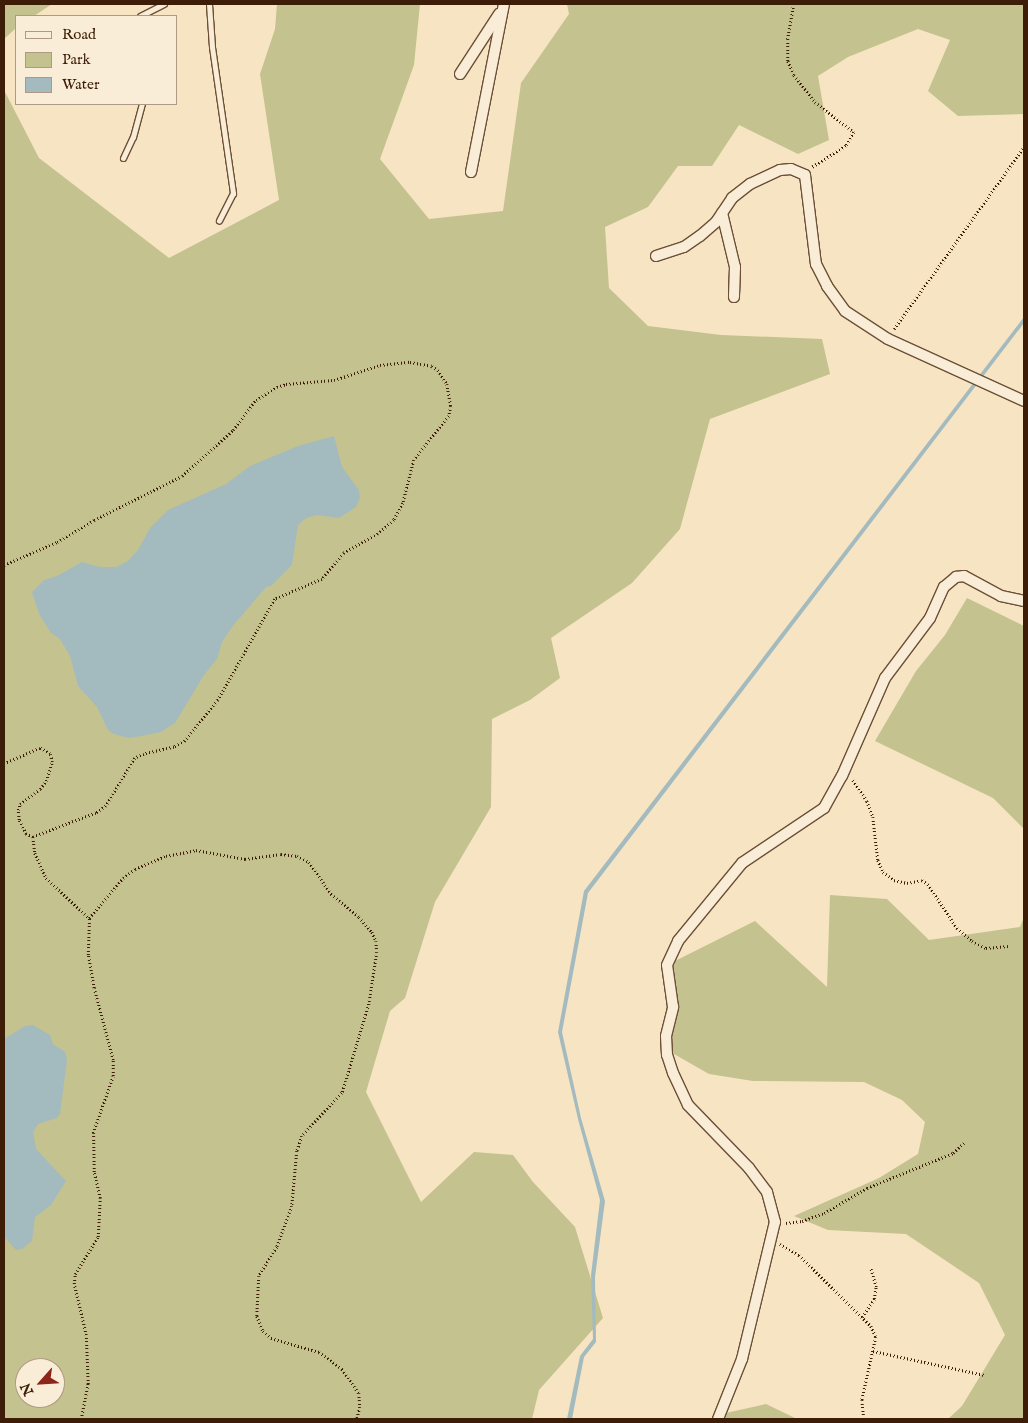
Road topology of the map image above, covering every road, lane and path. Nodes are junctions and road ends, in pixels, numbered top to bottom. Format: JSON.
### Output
{"nodes":[{"id":1,"x":164,"y":4,"type":"edge"},
{"id":2,"x":209,"y":4,"type":"edge"},
{"id":3,"x":794,"y":4,"type":"edge"},
{"id":4,"x":503,"y":6,"type":"edge"},
{"id":5,"x":142,"y":15,"type":"edge"},
{"id":6,"x":460,"y":74,"type":"dead end"},
{"id":7,"x":142,"y":105,"type":"edge"},
{"id":8,"x":1024,"y":147,"type":"edge"},
{"id":9,"x":123,"y":158,"type":"dead end"},
{"id":10,"x":471,"y":172,"type":"dead end"},
{"id":11,"x":805,"y":175,"type":"junction"},
{"id":12,"x":722,"y":213,"type":"junction"},
{"id":13,"x":219,"y":221,"type":"dead end"},
{"id":14,"x":656,"y":256,"type":"dead end"},
{"id":15,"x":734,"y":297,"type":"dead end"},
{"id":16,"x":888,"y":339,"type":"junction"},
{"id":17,"x":1024,"y":401,"type":"edge"},
{"id":18,"x":4,"y":565,"type":"edge"},
{"id":19,"x":1024,"y":601,"type":"edge"},
{"id":20,"x":4,"y":764,"type":"edge"},
{"id":21,"x":845,"y":769,"type":"junction"},
{"id":22,"x":33,"y":837,"type":"junction"},
{"id":23,"x":89,"y":918,"type":"junction"},
{"id":24,"x":1008,"y":946,"type":"dead end"},
{"id":25,"x":965,"y":1142,"type":"dead end"},
{"id":26,"x":774,"y":1225,"type":"junction"},
{"id":27,"x":770,"y":1243,"type":"junction"},
{"id":28,"x":872,"y":1269,"type":"dead end"},
{"id":29,"x":862,"y":1317,"type":"junction"},
{"id":30,"x":873,"y":1351,"type":"junction"},
{"id":31,"x":984,"y":1374,"type":"dead end"},
{"id":32,"x":81,"y":1419,"type":"edge"},
{"id":33,"x":357,"y":1419,"type":"edge"},
{"id":34,"x":718,"y":1419,"type":"edge"},
{"id":35,"x":864,"y":1419,"type":"edge"}],
"edges":[{"from":1,"to":5,"type":"lane"},
{"from":2,"to":13,"type":"lane"},
{"from":3,"to":11,"type":"path"},
{"from":4,"to":6,"type":"street"},
{"from":4,"to":10,"type":"street"},
{"from":7,"to":9,"type":"lane"},
{"from":8,"to":16,"type":"path"},
{"from":11,"to":12,"type":"street"},
{"from":11,"to":16,"type":"street"},
{"from":12,"to":14,"type":"street"},
{"from":12,"to":15,"type":"street"},
{"from":16,"to":17,"type":"street"},
{"from":18,"to":22,"type":"path"},
{"from":19,"to":21,"type":"street"},
{"from":20,"to":22,"type":"path"},
{"from":21,"to":24,"type":"path"},
{"from":21,"to":26,"type":"street"},
{"from":22,"to":23,"type":"path"},
{"from":23,"to":32,"type":"path"},
{"from":23,"to":33,"type":"path"},
{"from":25,"to":26,"type":"path"},
{"from":26,"to":27,"type":"street"},
{"from":27,"to":29,"type":"path"},
{"from":27,"to":34,"type":"street"},
{"from":28,"to":29,"type":"path"},
{"from":29,"to":30,"type":"path"},
{"from":30,"to":31,"type":"path"},
{"from":30,"to":35,"type":"path"}]}
